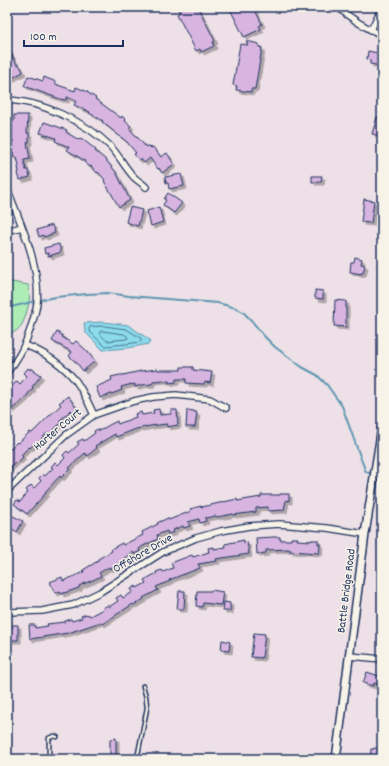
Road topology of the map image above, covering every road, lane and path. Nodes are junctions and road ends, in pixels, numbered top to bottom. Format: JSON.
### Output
{"nodes":[{"id":1,"x":338,"y":7,"type":"edge"},
{"id":2,"x":382,"y":7,"type":"edge"},
{"id":3,"x":371,"y":30,"type":"junction"},
{"id":4,"x":382,"y":35,"type":"edge"},
{"id":5,"x":7,"y":100,"type":"edge"},
{"id":6,"x":146,"y":187,"type":"dead end"},
{"id":7,"x":7,"y":188,"type":"edge"},
{"id":8,"x":22,"y":227,"type":"junction"},
{"id":9,"x":7,"y":231,"type":"edge"},
{"id":10,"x":25,"y":345,"type":"junction"},
{"id":11,"x":7,"y":372,"type":"edge"},
{"id":12,"x":226,"y":408,"type":"dead end"},
{"id":13,"x":94,"y":415,"type":"junction"},
{"id":14,"x":382,"y":427,"type":"edge"},
{"id":15,"x":7,"y":491,"type":"edge"},
{"id":16,"x":365,"y":534,"type":"junction"},
{"id":17,"x":7,"y":612,"type":"edge"},
{"id":18,"x":350,"y":656,"type":"junction"},
{"id":19,"x":382,"y":659,"type":"edge"},
{"id":20,"x":143,"y":686,"type":"dead end"},
{"id":21,"x":57,"y":737,"type":"dead end"},
{"id":22,"x":49,"y":759,"type":"edge"},
{"id":23,"x":136,"y":759,"type":"edge"},
{"id":24,"x":336,"y":759,"type":"edge"}],
"edges":[{"from":1,"to":3,"type":"street"},
{"from":2,"to":3,"type":"street"},
{"from":3,"to":4,"type":"street"},
{"from":5,"to":6,"type":"street"},
{"from":7,"to":8,"type":"street"},
{"from":8,"to":9,"type":"street"},
{"from":8,"to":10,"type":"street"},
{"from":10,"to":11,"type":"street"},
{"from":10,"to":13,"type":"street"},
{"from":12,"to":13,"type":"street","name":"Harter Court"},
{"from":13,"to":15,"type":"street","name":"Harter Court"},
{"from":14,"to":16,"type":"street","name":"Battle Bridge Road"},
{"from":16,"to":17,"type":"street","name":"Offshore Drive"},
{"from":16,"to":18,"type":"street","name":"Battle Bridge Road"},
{"from":18,"to":19,"type":"street"},
{"from":18,"to":24,"type":"street","name":"Battle Bridge Road"},
{"from":20,"to":23,"type":"lane"},
{"from":21,"to":22,"type":"lane"}]}
